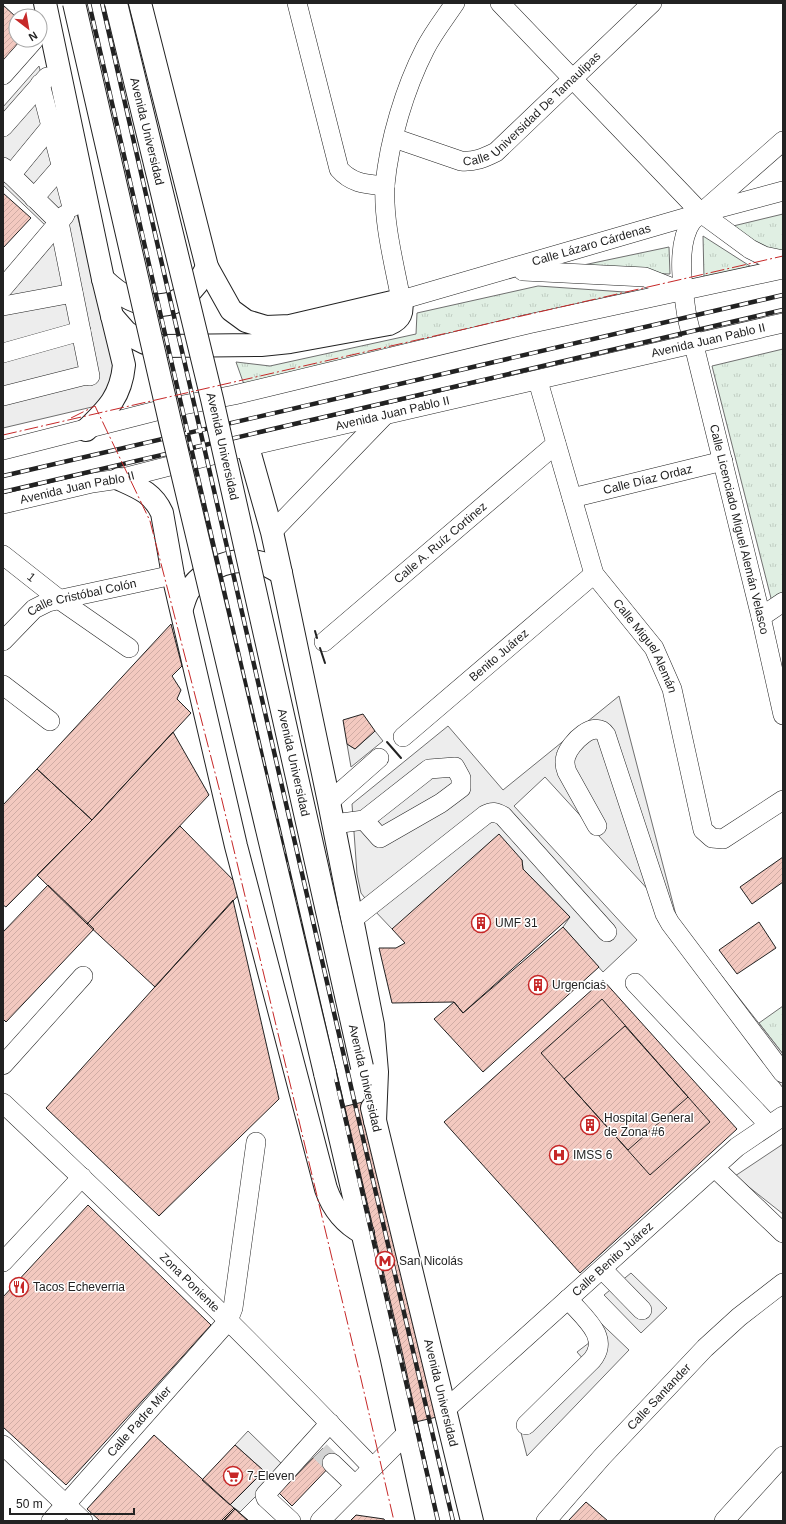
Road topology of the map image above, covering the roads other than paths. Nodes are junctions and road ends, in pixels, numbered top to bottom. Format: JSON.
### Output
{"nodes":[{"id":1,"x":74,"y":3,"type":"edge"},
{"id":2,"x":116,"y":3,"type":"edge"},
{"id":3,"x":140,"y":3,"type":"edge"},
{"id":4,"x":297,"y":3,"type":"edge"},
{"id":5,"x":455,"y":3,"type":"edge"},
{"id":6,"x":500,"y":3,"type":"edge"},
{"id":7,"x":652,"y":3,"type":"edge"},
{"id":8,"x":48,"y":30,"type":"edge"},
{"id":9,"x":27,"y":48,"type":"edge"},
{"id":10,"x":58,"y":64,"type":"junction"},
{"id":11,"x":3,"y":75,"type":"edge"},
{"id":12,"x":573,"y":78,"type":"junction"},
{"id":13,"x":40,"y":84,"type":"junction"},
{"id":14,"x":66,"y":107,"type":"junction"},
{"id":15,"x":51,"y":126,"type":"junction"},
{"id":16,"x":3,"y":127,"type":"edge"},
{"id":17,"x":394,"y":138,"type":"junction"},
{"id":18,"x":783,"y":141,"type":"edge"},
{"id":19,"x":76,"y":150,"type":"junction"},
{"id":20,"x":61,"y":167,"type":"junction"},
{"id":21,"x":7,"y":171,"type":"edge"},
{"id":22,"x":385,"y":186,"type":"junction"},
{"id":23,"x":783,"y":191,"type":"edge"},
{"id":24,"x":34,"y":198,"type":"junction"},
{"id":25,"x":78,"y":200,"type":"junction"},
{"id":26,"x":701,"y":213,"type":"junction"},
{"id":27,"x":59,"y":222,"type":"junction"},
{"id":28,"x":783,"y":260,"type":"edge"},
{"id":29,"x":207,"y":266,"type":"junction"},
{"id":30,"x":783,"y":269,"type":"edge"},
{"id":31,"x":508,"y":270,"type":"junction"},
{"id":32,"x":103,"y":279,"type":"junction"},
{"id":33,"x":3,"y":288,"type":"edge"},
{"id":34,"x":73,"y":292,"type":"junction"},
{"id":35,"x":683,"y":292,"type":"junction"},
{"id":36,"x":401,"y":300,"type":"junction"},
{"id":37,"x":3,"y":306,"type":"edge"},
{"id":38,"x":112,"y":316,"type":"junction"},
{"id":39,"x":783,"y":323,"type":"edge"},
{"id":40,"x":81,"y":331,"type":"junction"},
{"id":41,"x":693,"y":343,"type":"junction"},
{"id":42,"x":3,"y":353,"type":"edge"},
{"id":43,"x":538,"y":381,"type":"junction"},
{"id":44,"x":3,"y":396,"type":"edge"},
{"id":45,"x":386,"y":415,"type":"junction"},
{"id":46,"x":86,"y":430,"type":"junction"},
{"id":47,"x":556,"y":444,"type":"junction"},
{"id":48,"x":248,"y":447,"type":"junction"},
{"id":49,"x":3,"y":450,"type":"edge"},
{"id":50,"x":724,"y":460,"type":"junction"},
{"id":51,"x":119,"y":479,"type":"junction"},
{"id":52,"x":572,"y":498,"type":"junction"},
{"id":53,"x":3,"y":504,"type":"edge"},
{"id":54,"x":272,"y":532,"type":"junction"},
{"id":55,"x":3,"y":555,"type":"edge"},
{"id":56,"x":281,"y":573,"type":"junction"},
{"id":57,"x":594,"y":574,"type":"junction"},
{"id":58,"x":174,"y":575,"type":"junction"},
{"id":59,"x":60,"y":600,"type":"junction"},
{"id":60,"x":783,"y":602,"type":"edge"},
{"id":61,"x":182,"y":608,"type":"junction"},
{"id":62,"x":761,"y":617,"type":"junction"},
{"id":63,"x":3,"y":641,"type":"edge"},
{"id":64,"x":324,"y":642,"type":"dead end"},
{"id":65,"x":129,"y":648,"type":"dead end"},
{"id":66,"x":3,"y":685,"type":"edge"},
{"id":67,"x":783,"y":715,"type":"edge"},
{"id":68,"x":50,"y":721,"type":"dead end"},
{"id":69,"x":403,"y":737,"type":"dead end"},
{"id":70,"x":379,"y":758,"type":"dead end"},
{"id":71,"x":783,"y":800,"type":"edge"},
{"id":72,"x":329,"y":802,"type":"junction"},
{"id":73,"x":364,"y":820,"type":"junction"},
{"id":74,"x":334,"y":824,"type":"junction"},
{"id":75,"x":597,"y":826,"type":"dead end"},
{"id":76,"x":352,"y":920,"type":"junction"},
{"id":77,"x":607,"y":932,"type":"dead end"},
{"id":78,"x":82,"y":976,"type":"dead end"},
{"id":79,"x":635,"y":983,"type":"dead end"},
{"id":80,"x":3,"y":1065,"type":"edge"},
{"id":81,"x":783,"y":1073,"type":"edge"},
{"id":82,"x":3,"y":1103,"type":"edge"},
{"id":83,"x":375,"y":1121,"type":"junction"},
{"id":84,"x":776,"y":1121,"type":"edge"},
{"id":85,"x":256,"y":1142,"type":"dead end"},
{"id":86,"x":714,"y":1168,"type":"junction"},
{"id":87,"x":82,"y":1177,"type":"junction"},
{"id":88,"x":363,"y":1233,"type":"junction"},
{"id":89,"x":783,"y":1233,"type":"edge"},
{"id":90,"x":3,"y":1262,"type":"edge"},
{"id":91,"x":602,"y":1269,"type":"junction"},
{"id":92,"x":783,"y":1283,"type":"edge"},
{"id":93,"x":568,"y":1299,"type":"junction"},
{"id":94,"x":642,"y":1310,"type":"dead end"},
{"id":95,"x":228,"y":1321,"type":"junction"},
{"id":96,"x":446,"y":1409,"type":"junction"},
{"id":97,"x":330,"y":1423,"type":"junction"},
{"id":98,"x":526,"y":1425,"type":"dead end"},
{"id":99,"x":407,"y":1433,"type":"junction"},
{"id":100,"x":3,"y":1445,"type":"edge"},
{"id":101,"x":321,"y":1453,"type":"junction"},
{"id":102,"x":783,"y":1456,"type":"edge"},
{"id":103,"x":372,"y":1467,"type":"junction"},
{"id":104,"x":355,"y":1485,"type":"junction"},
{"id":105,"x":65,"y":1505,"type":"junction"},
{"id":106,"x":51,"y":1521,"type":"edge"},
{"id":107,"x":83,"y":1521,"type":"edge"},
{"id":108,"x":291,"y":1521,"type":"edge"},
{"id":109,"x":320,"y":1521,"type":"edge"},
{"id":110,"x":427,"y":1521,"type":"edge"},
{"id":111,"x":472,"y":1521,"type":"edge"},
{"id":112,"x":546,"y":1521,"type":"edge"},
{"id":113,"x":724,"y":1521,"type":"edge"}],
"edges":[{"from":1,"to":88,"type":"highway","bridge":true},
{"from":2,"to":83,"type":"highway","name":"Avenida Universidad","bridge":true},
{"from":3,"to":29,"type":"highway"},
{"from":4,"to":22,"type":"street"},
{"from":5,"to":17,"type":"street"},
{"from":6,"to":12,"type":"street"},
{"from":7,"to":12,"type":"street","name":"Calle Universidad De Tamaulipas"},
{"from":8,"to":10,"type":"highway"},
{"from":9,"to":11,"type":"street"},
{"from":10,"to":13,"type":"street"},
{"from":10,"to":14,"type":"highway"},
{"from":12,"to":17,"type":"street","name":"Calle Universidad De Tamaulipas"},
{"from":12,"to":26,"type":"street"},
{"from":13,"to":15,"type":"street"},
{"from":13,"to":16,"type":"street"},
{"from":14,"to":15,"type":"street"},
{"from":14,"to":19,"type":"highway"},
{"from":15,"to":20,"type":"street"},
{"from":15,"to":21,"type":"street"},
{"from":17,"to":22,"type":"street"},
{"from":18,"to":26,"type":"street","name":"Calle Licenciado Miguel Alemán Velasco"},
{"from":19,"to":20,"type":"street"},
{"from":19,"to":25,"type":"highway"},
{"from":20,"to":24,"type":"street"},
{"from":20,"to":25,"type":"street"},
{"from":21,"to":24,"type":"street"},
{"from":22,"to":36,"type":"street"},
{"from":23,"to":26,"type":"street","name":"Calle Lázaro Cárdenas"},
{"from":24,"to":27,"type":"street"},
{"from":25,"to":27,"type":"street"},
{"from":25,"to":32,"type":"highway"},
{"from":26,"to":28,"type":"street"},
{"from":26,"to":31,"type":"street","name":"Calle Lázaro Cárdenas"},
{"from":26,"to":35,"type":"street","name":"Calle Licenciado Miguel Alemán Velasco"},
{"from":27,"to":33,"type":"street"},
{"from":27,"to":34,"type":"street"},
{"from":29,"to":32,"type":"highway"},
{"from":29,"to":36,"type":"highway"},
{"from":30,"to":35,"type":"street"},
{"from":31,"to":35,"type":"street"},
{"from":31,"to":36,"type":"street","name":"Calle Lázaro Cárdenas"},
{"from":32,"to":38,"type":"highway"},
{"from":34,"to":37,"type":"street"},
{"from":34,"to":40,"type":"street"},
{"from":35,"to":41,"type":"street","name":"Calle Licenciado Miguel Alemán Velasco"},
{"from":35,"to":46,"type":"street"},
{"from":36,"to":38,"type":"highway"},
{"from":38,"to":46,"type":"highway"},
{"from":39,"to":41,"type":"street","name":"Avenida Juan Pablo II"},
{"from":40,"to":42,"type":"street"},
{"from":40,"to":44,"type":"street"},
{"from":41,"to":43,"type":"street","name":"Avenida Juan Pablo II"},
{"from":41,"to":50,"type":"street","name":"Calle Licenciado Miguel Alemán Velasco"},
{"from":43,"to":45,"type":"street","name":"Avenida Juan Pablo II"},
{"from":43,"to":47,"type":"street","name":"Calle Miguel Alemán"},
{"from":45,"to":48,"type":"street","name":"Avenida Juan Pablo II"},
{"from":45,"to":54,"type":"street"},
{"from":46,"to":49,"type":"street"},
{"from":47,"to":52,"type":"street","name":"Calle Miguel Alemán"},
{"from":47,"to":64,"type":"street","name":"Calle A. Ruíz Cortinez"},
{"from":48,"to":51,"type":"street","name":"Avenida Juan Pablo II"},
{"from":48,"to":54,"type":"highway"},
{"from":50,"to":52,"type":"street","name":"Calle Díaz Ordaz"},
{"from":50,"to":62,"type":"street","name":"Calle Licenciado Miguel Alemán Velasco"},
{"from":51,"to":53,"type":"street","name":"Avenida Juan Pablo II"},
{"from":51,"to":58,"type":"highway"},
{"from":52,"to":57,"type":"street","name":"Calle Miguel Alemán"},
{"from":54,"to":56,"type":"highway"},
{"from":55,"to":59,"type":"street","name":"1"},
{"from":56,"to":61,"type":"highway"},
{"from":56,"to":72,"type":"highway"},
{"from":57,"to":69,"type":"street","name":"Benito Juárez"},
{"from":57,"to":71,"type":"street","name":"Calle Miguel Alemán"},
{"from":58,"to":59,"type":"street","name":"Calle Cristóbal Colón"},
{"from":58,"to":61,"type":"highway"},
{"from":59,"to":63,"type":"street","name":"Calle Cristóbal Colón"},
{"from":59,"to":65,"type":"street","name":"1"},
{"from":60,"to":62,"type":"street"},
{"from":61,"to":88,"type":"highway"},
{"from":62,"to":67,"type":"street","name":"Calle Licenciado Miguel Alemán Velasco"},
{"from":66,"to":68,"type":"street"},
{"from":70,"to":72,"type":"street"},
{"from":72,"to":74,"type":"highway"},
{"from":73,"to":73,"type":"street"},
{"from":73,"to":74,"type":"street"},
{"from":74,"to":76,"type":"highway"},
{"from":75,"to":81,"type":"street"},
{"from":76,"to":77,"type":"street"},
{"from":76,"to":83,"type":"highway"},
{"from":78,"to":80,"type":"street"},
{"from":79,"to":84,"type":"street"},
{"from":82,"to":87,"type":"street","name":"Zona Poniente"},
{"from":83,"to":96,"type":"highway","name":"Avenida Universidad"},
{"from":84,"to":86,"type":"street","name":"Calle Benito Juárez"},
{"from":85,"to":95,"type":"street"},
{"from":86,"to":89,"type":"street"},
{"from":86,"to":91,"type":"street","name":"Calle Benito Juárez"},
{"from":87,"to":90,"type":"street"},
{"from":87,"to":95,"type":"street","name":"Zona Poniente"},
{"from":88,"to":99,"type":"highway"},
{"from":91,"to":93,"type":"street","name":"Calle Benito Juárez"},
{"from":91,"to":94,"type":"street"},
{"from":92,"to":112,"type":"street","name":"Calle Santander"},
{"from":93,"to":96,"type":"street","name":"Calle Benito Juárez"},
{"from":93,"to":98,"type":"street"},
{"from":95,"to":97,"type":"street","name":"Zona Poniente"},
{"from":95,"to":105,"type":"street","name":"Calle Padre Mier"},
{"from":96,"to":111,"type":"highway","name":"Avenida Universidad"},
{"from":97,"to":101,"type":"street"},
{"from":97,"to":103,"type":"street","name":"Zona Poniente"},
{"from":99,"to":103,"type":"street"},
{"from":99,"to":110,"type":"highway"},
{"from":100,"to":105,"type":"street"},
{"from":101,"to":104,"type":"street"},
{"from":101,"to":108,"type":"street"},
{"from":102,"to":113,"type":"street"},
{"from":103,"to":104,"type":"street"},
{"from":104,"to":109,"type":"street"},
{"from":105,"to":106,"type":"street","name":"Calle Padre Mier"},
{"from":105,"to":107,"type":"street"}]}
